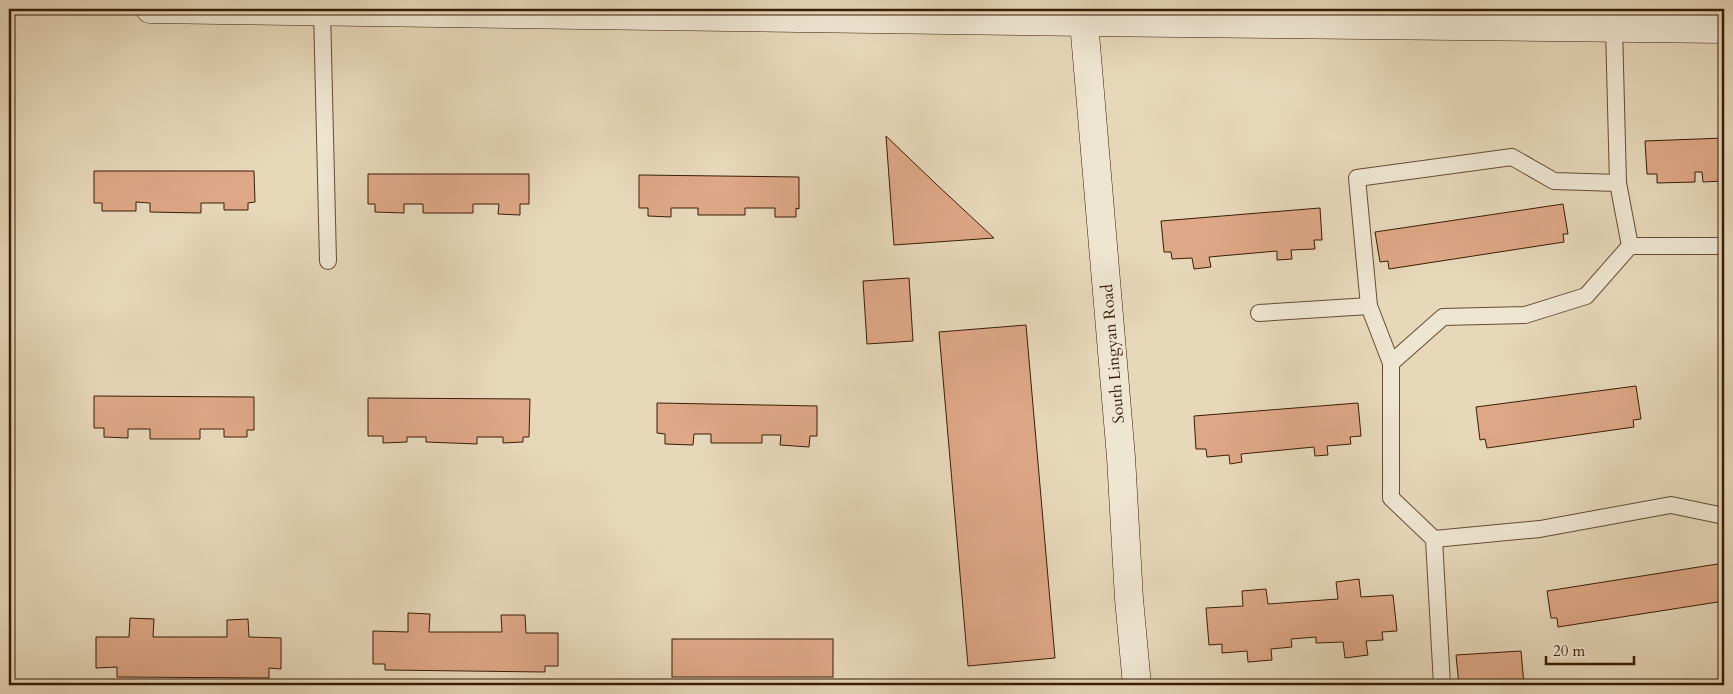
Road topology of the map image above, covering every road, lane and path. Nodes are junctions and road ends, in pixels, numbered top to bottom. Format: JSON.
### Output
{"nodes":[{"id":1,"x":150,"y":9,"type":"edge"},
{"id":2,"x":217,"y":9,"type":"edge"},
{"id":3,"x":322,"y":11,"type":"junction"},
{"id":4,"x":1099,"y":18,"type":"edge"},
{"id":5,"x":1614,"y":28,"type":"junction"},
{"id":6,"x":1724,"y":29,"type":"edge"},
{"id":7,"x":1618,"y":183,"type":"junction"},
{"id":8,"x":1630,"y":246,"type":"junction"},
{"id":9,"x":1724,"y":246,"type":"edge"},
{"id":10,"x":328,"y":260,"type":"dead end"},
{"id":11,"x":1369,"y":306,"type":"junction"},
{"id":12,"x":1259,"y":313,"type":"dead end"},
{"id":13,"x":1391,"y":364,"type":"junction"},
{"id":14,"x":1724,"y":516,"type":"edge"},
{"id":15,"x":1434,"y":539,"type":"junction"},
{"id":16,"x":1137,"y":685,"type":"edge"},
{"id":17,"x":1442,"y":685,"type":"edge"}],
"edges":[{"from":1,"to":2,"type":"street"},
{"from":2,"to":3,"type":"street"},
{"from":3,"to":4,"type":"street"},
{"from":3,"to":10,"type":"lane"},
{"from":4,"to":5,"type":"street"},
{"from":4,"to":16,"type":"street","name":"South Lingyan Road"},
{"from":5,"to":6,"type":"street"},
{"from":5,"to":7,"type":"lane"},
{"from":7,"to":8,"type":"lane"},
{"from":7,"to":11,"type":"lane"},
{"from":8,"to":9,"type":"lane"},
{"from":8,"to":13,"type":"lane"},
{"from":11,"to":12,"type":"lane"},
{"from":11,"to":13,"type":"lane"},
{"from":13,"to":15,"type":"lane"},
{"from":14,"to":15,"type":"lane"},
{"from":15,"to":17,"type":"lane"}]}
